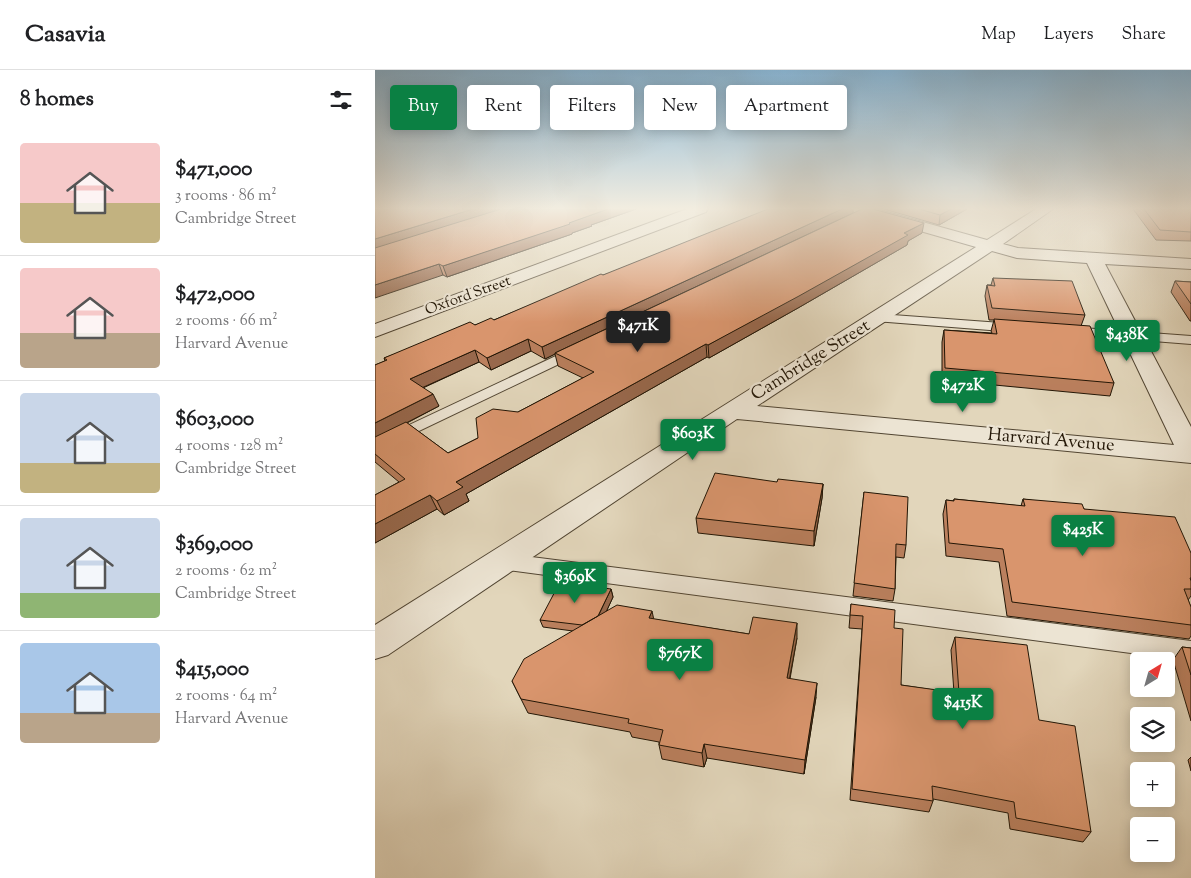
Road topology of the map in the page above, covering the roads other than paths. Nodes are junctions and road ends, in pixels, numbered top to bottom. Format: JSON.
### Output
{"nodes":[{"id":1,"x":600,"y":247,"type":"edge"},
{"id":2,"x":986,"y":247,"type":"edge"},
{"id":3,"x":995,"y":247,"type":"edge"},
{"id":4,"x":1093,"y":258,"type":"junction"},
{"id":5,"x":1191,"y":264,"type":"edge"},
{"id":6,"x":879,"y":318,"type":"junction"},
{"id":7,"x":1026,"y":328,"type":"edge"},
{"id":8,"x":1055,"y":330,"type":"edge"},
{"id":9,"x":375,"y":331,"type":"edge"},
{"id":10,"x":1134,"y":336,"type":"junction"},
{"id":11,"x":1191,"y":340,"type":"edge"},
{"id":12,"x":589,"y":345,"type":"edge"},
{"id":13,"x":731,"y":411,"type":"junction"},
{"id":14,"x":375,"y":448,"type":"edge"},
{"id":15,"x":1191,"y":453,"type":"edge"},
{"id":16,"x":501,"y":561,"type":"junction"},
{"id":17,"x":375,"y":644,"type":"edge"},
{"id":18,"x":1191,"y":652,"type":"edge"}],
"edges":[{"from":1,"to":9,"type":"street","name":"Oxford Street"},
{"from":2,"to":6,"type":"street","name":"Cambridge Street"},
{"from":3,"to":4,"type":"street"},
{"from":4,"to":5,"type":"street"},
{"from":4,"to":10,"type":"street"},
{"from":6,"to":7,"type":"lane"},
{"from":6,"to":13,"type":"street","name":"Cambridge Street"},
{"from":8,"to":10,"type":"lane"},
{"from":10,"to":11,"type":"lane"},
{"from":10,"to":15,"type":"street"},
{"from":12,"to":14,"type":"lane"},
{"from":13,"to":15,"type":"street","name":"Harvard Avenue"},
{"from":13,"to":16,"type":"street","name":"Cambridge Street"},
{"from":16,"to":17,"type":"street","name":"Cambridge Street"},
{"from":16,"to":18,"type":"lane"}]}
